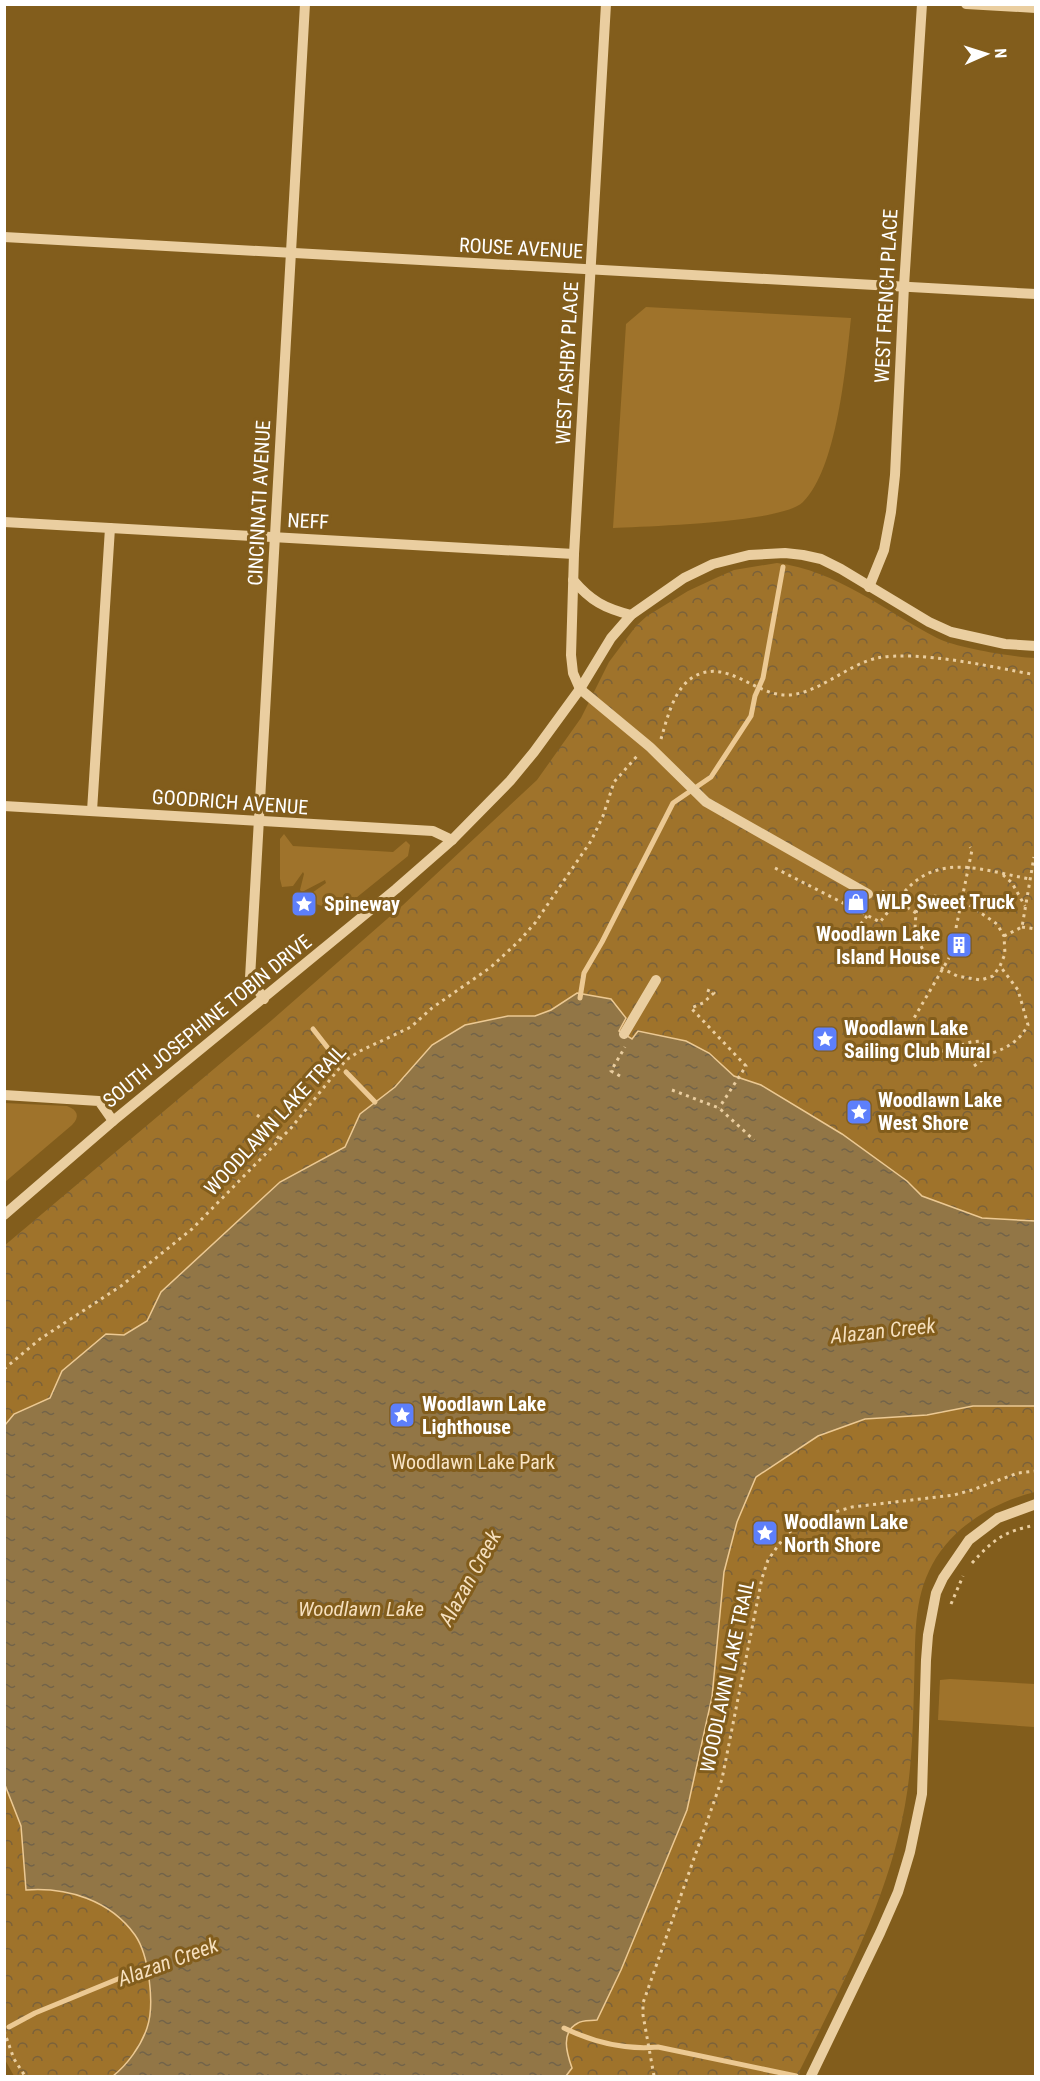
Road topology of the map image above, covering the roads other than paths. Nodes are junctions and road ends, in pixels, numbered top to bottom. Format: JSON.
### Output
{"nodes":[{"id":1,"x":305,"y":4,"type":"edge"},
{"id":2,"x":606,"y":4,"type":"edge"},
{"id":3,"x":922,"y":4,"type":"edge"},
{"id":4,"x":966,"y":4,"type":"edge"},
{"id":5,"x":1035,"y":8,"type":"edge"},
{"id":6,"x":4,"y":237,"type":"edge"},
{"id":7,"x":291,"y":253,"type":"junction"},
{"id":8,"x":591,"y":270,"type":"junction"},
{"id":9,"x":904,"y":286,"type":"junction"},
{"id":10,"x":1035,"y":294,"type":"edge"},
{"id":11,"x":4,"y":522,"type":"edge"},
{"id":12,"x":110,"y":528,"type":"junction"},
{"id":13,"x":275,"y":537,"type":"junction"},
{"id":14,"x":574,"y":554,"type":"junction"},
{"id":15,"x":573,"y":580,"type":"junction"},
{"id":16,"x":869,"y":587,"type":"junction"},
{"id":17,"x":631,"y":615,"type":"junction"},
{"id":18,"x":1035,"y":646,"type":"edge"},
{"id":19,"x":580,"y":689,"type":"junction"},
{"id":20,"x":4,"y":806,"type":"edge"},
{"id":21,"x":92,"y":811,"type":"junction"},
{"id":22,"x":259,"y":822,"type":"junction"},
{"id":23,"x":452,"y":840,"type":"junction"},
{"id":24,"x":872,"y":890,"type":"road end"},
{"id":25,"x":656,"y":980,"type":"dead end"},
{"id":26,"x":264,"y":999,"type":"junction"},
{"id":27,"x":625,"y":1032,"type":"road end"},
{"id":28,"x":4,"y":1095,"type":"edge"},
{"id":29,"x":113,"y":1121,"type":"junction"},
{"id":30,"x":4,"y":1215,"type":"edge"},
{"id":31,"x":1035,"y":1504,"type":"edge"},
{"id":32,"x":811,"y":2076,"type":"edge"}],
"edges":[{"from":1,"to":7,"type":"street","name":"CINCINNATI AVENUE"},
{"from":2,"to":8,"type":"street","name":"WEST ASHBY PLACE"},
{"from":3,"to":9,"type":"street","name":"WEST FRENCH PLACE"},
{"from":4,"to":5,"type":"street"},
{"from":6,"to":7,"type":"street","name":"ROUSE AVENUE"},
{"from":7,"to":8,"type":"street","name":"ROUSE AVENUE"},
{"from":7,"to":13,"type":"street","name":"CINCINNATI AVENUE"},
{"from":8,"to":9,"type":"street","name":"ROUSE AVENUE"},
{"from":8,"to":14,"type":"street","name":"WEST ASHBY PLACE"},
{"from":9,"to":10,"type":"street","name":"ROUSE AVENUE"},
{"from":9,"to":16,"type":"street","name":"WEST FRENCH PLACE"},
{"from":11,"to":12,"type":"street","name":"NEFF"},
{"from":12,"to":13,"type":"street","name":"NEFF"},
{"from":12,"to":21,"type":"street"},
{"from":13,"to":14,"type":"street","name":"NEFF"},
{"from":13,"to":22,"type":"street","name":"CINCINNATI AVENUE"},
{"from":14,"to":15,"type":"street","name":"WEST ASHBY PLACE"},
{"from":15,"to":17,"type":"street"},
{"from":15,"to":19,"type":"street","name":"WEST ASHBY PLACE"},
{"from":16,"to":17,"type":"street","name":"SOUTH JOSEPHINE TOBIN DRIVE"},
{"from":16,"to":18,"type":"street","name":"SOUTH JOSEPHINE TOBIN DRIVE"},
{"from":17,"to":19,"type":"street","name":"SOUTH JOSEPHINE TOBIN DRIVE"},
{"from":19,"to":23,"type":"street","name":"SOUTH JOSEPHINE TOBIN DRIVE"},
{"from":19,"to":24,"type":"street"},
{"from":20,"to":21,"type":"street","name":"GOODRICH AVENUE"},
{"from":21,"to":22,"type":"street","name":"GOODRICH AVENUE"},
{"from":22,"to":23,"type":"street","name":"GOODRICH AVENUE"},
{"from":22,"to":26,"type":"street","name":"CINCINNATI AVENUE"},
{"from":23,"to":26,"type":"street","name":"SOUTH JOSEPHINE TOBIN DRIVE"},
{"from":25,"to":27,"type":"street"},
{"from":26,"to":29,"type":"street","name":"SOUTH JOSEPHINE TOBIN DRIVE"},
{"from":28,"to":29,"type":"street"},
{"from":29,"to":30,"type":"street","name":"SOUTH JOSEPHINE TOBIN DRIVE"},
{"from":31,"to":32,"type":"street"}]}
